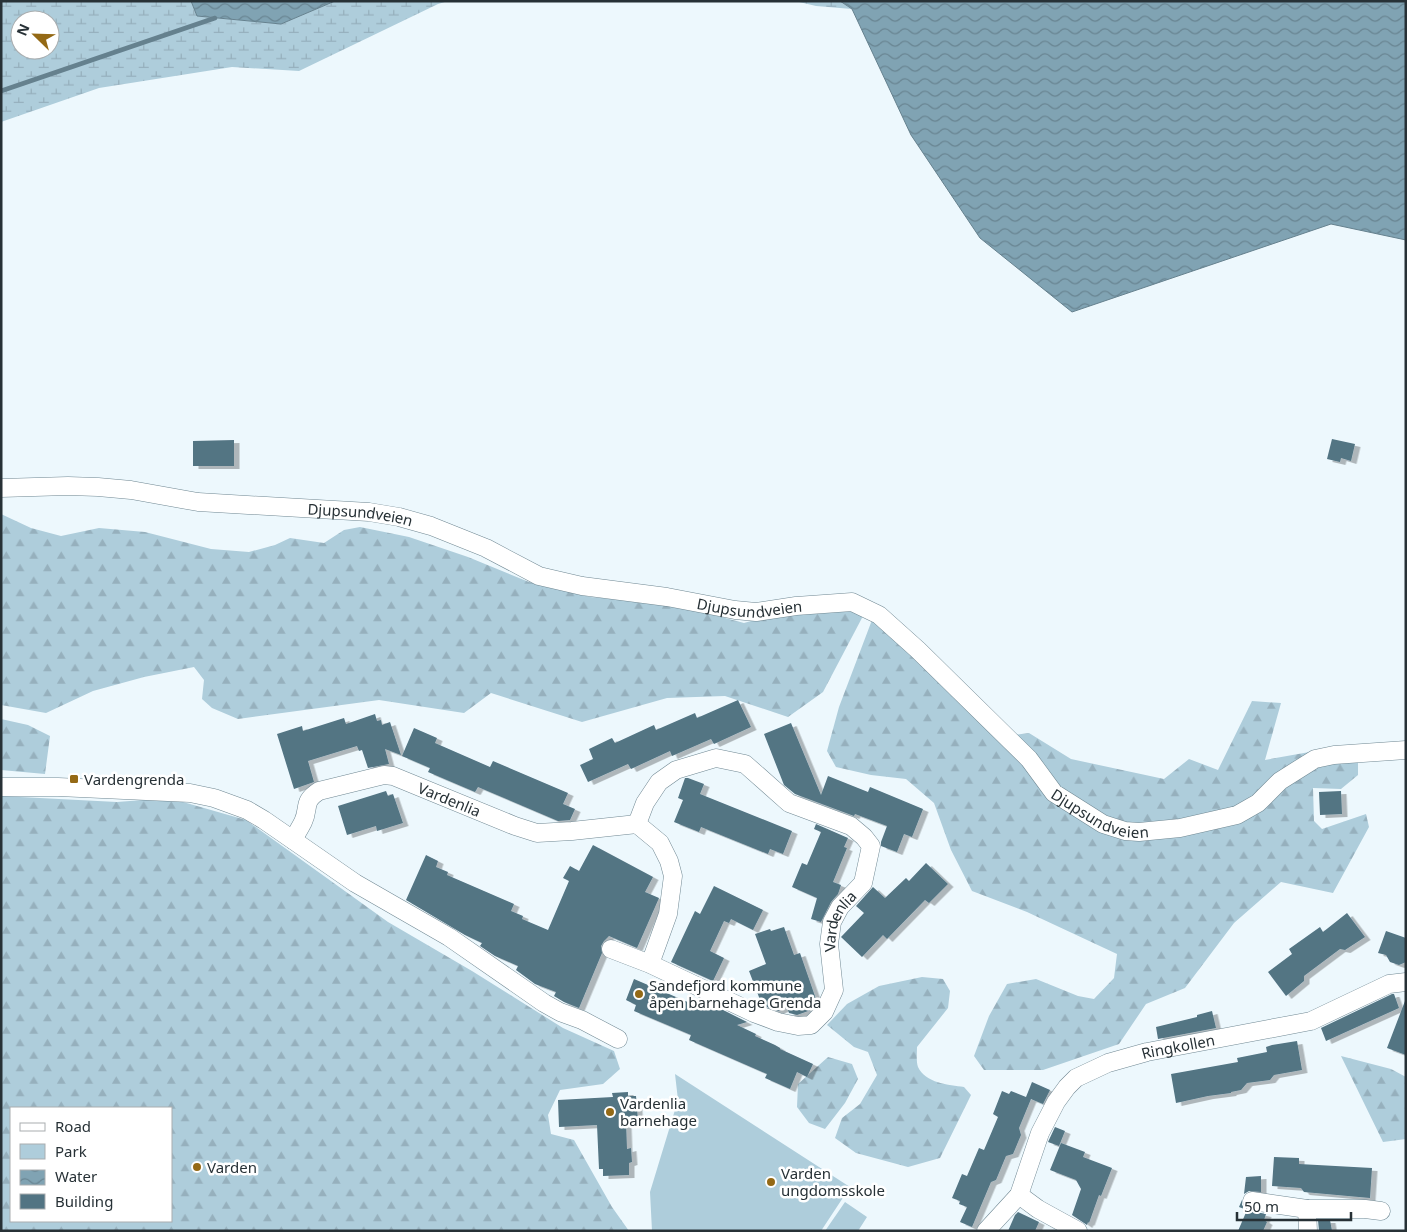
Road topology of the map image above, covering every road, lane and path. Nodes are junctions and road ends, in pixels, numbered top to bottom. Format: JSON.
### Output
{"nodes":[{"id":1,"x":1,"y":488,"type":"edge"},
{"id":2,"x":1406,"y":750,"type":"edge"},
{"id":3,"x":1,"y":787,"type":"edge"},
{"id":4,"x":637,"y":824,"type":"junction"},
{"id":5,"x":293,"y":840,"type":"junction"},
{"id":6,"x":611,"y":950,"type":"dead end"},
{"id":7,"x":650,"y":964,"type":"junction"},
{"id":8,"x":1406,"y":982,"type":"edge"},
{"id":9,"x":618,"y":1039,"type":"dead end"},
{"id":10,"x":1019,"y":1196,"type":"junction"},
{"id":11,"x":1252,"y":1201,"type":"dead end"},
{"id":12,"x":1307,"y":1209,"type":"junction"},
{"id":13,"x":1381,"y":1211,"type":"dead end"},
{"id":14,"x":986,"y":1231,"type":"edge"},
{"id":15,"x":1078,"y":1231,"type":"edge"},
{"id":16,"x":1308,"y":1231,"type":"edge"}],
"edges":[{"from":1,"to":2,"type":"street","name":"Djupsundveien"},
{"from":3,"to":5,"type":"street"},
{"from":4,"to":5,"type":"street","name":"Vardenlia"},
{"from":4,"to":7,"type":"street"},
{"from":4,"to":7,"type":"street","name":"Vardenlia"},
{"from":5,"to":9,"type":"street"},
{"from":6,"to":7,"type":"street","name":"Vardenlia"},
{"from":8,"to":10,"type":"street","name":"Ringkollen"},
{"from":10,"to":14,"type":"street","name":"Ringkollen"},
{"from":10,"to":15,"type":"street"},
{"from":11,"to":12,"type":"street"},
{"from":12,"to":13,"type":"street"},
{"from":12,"to":16,"type":"street"}]}
